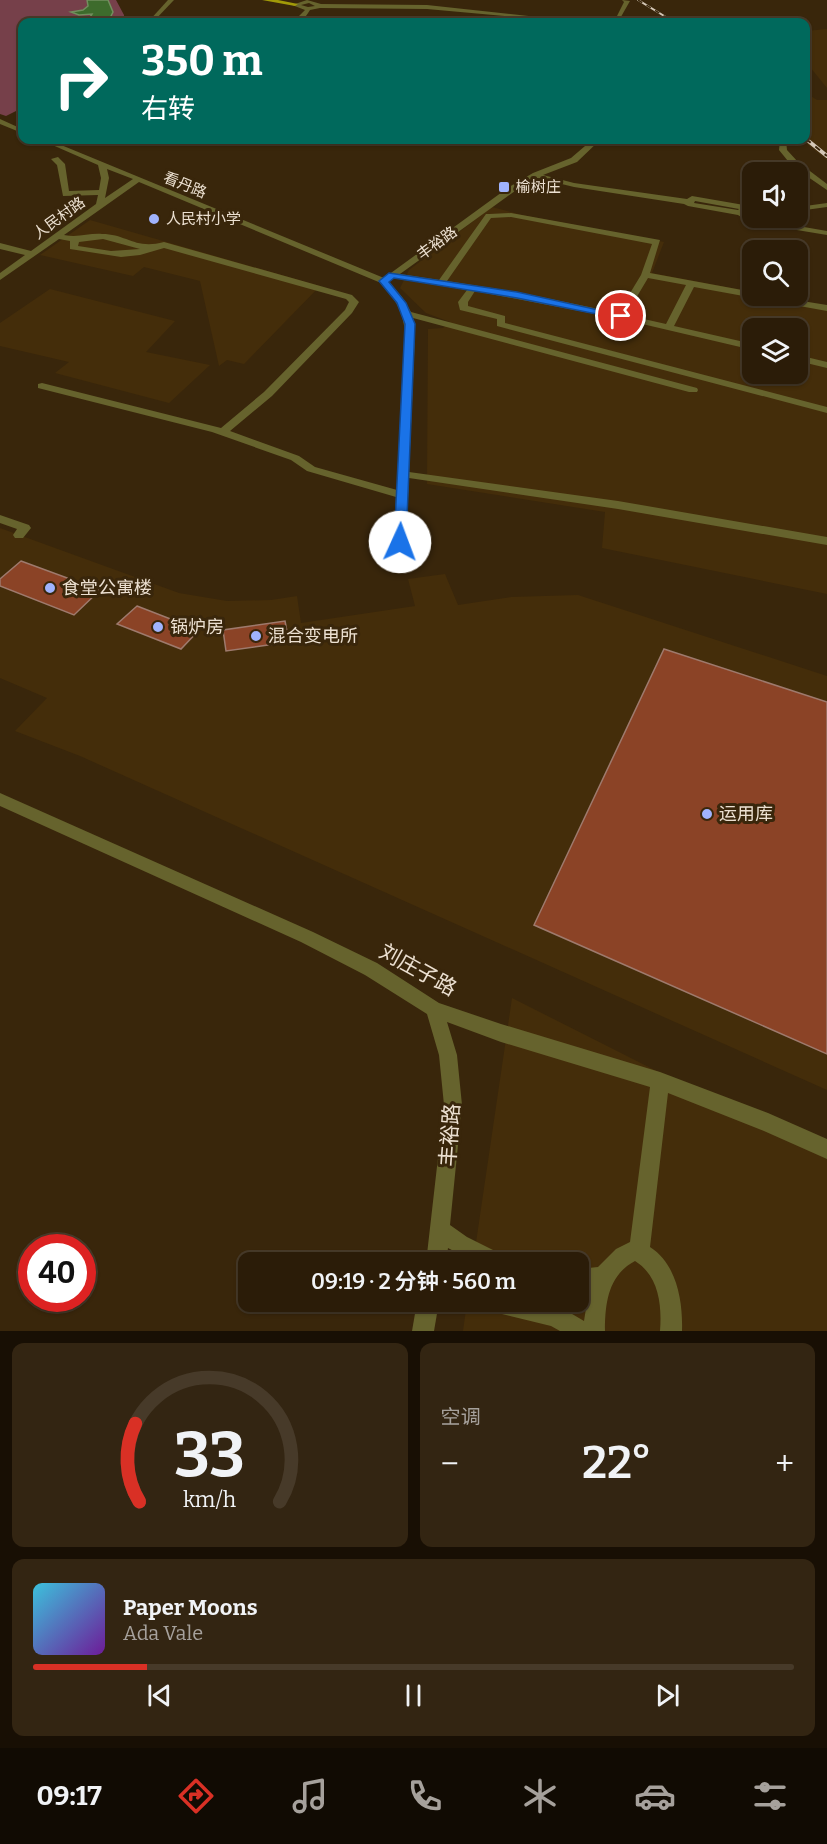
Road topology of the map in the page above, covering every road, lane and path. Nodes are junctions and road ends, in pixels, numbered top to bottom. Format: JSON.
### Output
{"nodes":[{"id":1,"x":171,"y":0,"type":"edge"},
{"id":2,"x":265,"y":0,"type":"edge"},
{"id":3,"x":280,"y":0,"type":"edge"},
{"id":4,"x":625,"y":0,"type":"edge"},
{"id":5,"x":313,"y":1,"type":"edge"},
{"id":6,"x":297,"y":3,"type":"junction"},
{"id":7,"x":319,"y":6,"type":"junction"},
{"id":8,"x":308,"y":9,"type":"junction"},
{"id":9,"x":154,"y":18,"type":"edge"},
{"id":10,"x":302,"y":18,"type":"edge"},
{"id":11,"x":540,"y":18,"type":"edge"},
{"id":12,"x":618,"y":18,"type":"edge"},
{"id":13,"x":1,"y":123,"type":"edge"},
{"id":14,"x":18,"y":129,"type":"edge"},
{"id":15,"x":54,"y":144,"type":"edge"},
{"id":16,"x":592,"y":144,"type":"edge"},
{"id":17,"x":783,"y":144,"type":"edge"},
{"id":18,"x":55,"y":159,"type":"dead end"},
{"id":19,"x":102,"y":165,"type":"junction"},
{"id":20,"x":536,"y":175,"type":"junction"},
{"id":21,"x":137,"y":180,"type":"junction"},
{"id":22,"x":827,"y":188,"type":"edge"},
{"id":23,"x":103,"y":192,"type":"junction"},
{"id":24,"x":100,"y":205,"type":"junction"},
{"id":25,"x":827,"y":206,"type":"edge"},
{"id":26,"x":808,"y":208,"type":"edge"},
{"id":27,"x":742,"y":209,"type":"edge"},
{"id":28,"x":797,"y":228,"type":"edge"},
{"id":29,"x":827,"y":233,"type":"edge"},
{"id":30,"x":58,"y":236,"type":"junction"},
{"id":31,"x":75,"y":240,"type":"junction"},
{"id":32,"x":0,"y":246,"type":"edge"},
{"id":33,"x":148,"y":249,"type":"junction"},
{"id":34,"x":32,"y":254,"type":"junction"},
{"id":35,"x":645,"y":275,"type":"junction"},
{"id":36,"x":0,"y":277,"type":"edge"},
{"id":37,"x":388,"y":278,"type":"junction"},
{"id":38,"x":441,"y":283,"type":"junction"},
{"id":39,"x":691,"y":284,"type":"junction"},
{"id":40,"x":472,"y":288,"type":"junction"},
{"id":41,"x":742,"y":293,"type":"edge"},
{"id":42,"x":808,"y":305,"type":"edge"},
{"id":43,"x":827,"y":308,"type":"edge"},
{"id":44,"x":407,"y":314,"type":"junction"},
{"id":45,"x":621,"y":316,"type":"junction"},
{"id":46,"x":669,"y":327,"type":"junction"},
{"id":47,"x":742,"y":344,"type":"edge"},
{"id":48,"x":808,"y":360,"type":"edge"},
{"id":49,"x":827,"y":365,"type":"edge"},
{"id":50,"x":42,"y":386,"type":"dead end"},
{"id":51,"x":693,"y":390,"type":"dead end"},
{"id":52,"x":827,"y":410,"type":"edge"},
{"id":53,"x":222,"y":433,"type":"junction"},
{"id":54,"x":402,"y":474,"type":"junction"},
{"id":55,"x":402,"y":495,"type":"junction"},
{"id":56,"x":0,"y":519,"type":"edge"},
{"id":57,"x":19,"y":535,"type":"dead end"},
{"id":58,"x":827,"y":541,"type":"edge"},
{"id":59,"x":400,"y":542,"type":"dead end"},
{"id":60,"x":0,"y":799,"type":"edge"},
{"id":61,"x":434,"y":1009,"type":"junction"},
{"id":62,"x":660,"y":1081,"type":"junction"},
{"id":63,"x":827,"y":1149,"type":"edge"},
{"id":64,"x":440,"y":1230,"type":"junction"},
{"id":65,"x":437,"y":1252,"type":"edge"},
{"id":66,"x":476,"y":1252,"type":"edge"},
{"id":67,"x":639,"y":1252,"type":"junction"},
{"id":68,"x":603,"y":1277,"type":"junction"},
{"id":69,"x":589,"y":1279,"type":"edge"},
{"id":70,"x":426,"y":1312,"type":"edge"},
{"id":71,"x":537,"y":1312,"type":"edge"},
{"id":72,"x":423,"y":1331,"type":"edge"},
{"id":73,"x":581,"y":1331,"type":"edge"},
{"id":74,"x":594,"y":1331,"type":"edge"},
{"id":75,"x":671,"y":1331,"type":"edge"}],
"edges":[{"from":1,"to":9,"type":"street"},
{"from":2,"to":6,"type":"main road"},
{"from":3,"to":6,"type":"main road"},
{"from":4,"to":12,"type":"street"},
{"from":5,"to":6,"type":"street"},
{"from":5,"to":7,"type":"street"},
{"from":6,"to":8,"type":"street"},
{"from":7,"to":8,"type":"street"},
{"from":7,"to":11,"type":"street"},
{"from":8,"to":10,"type":"street"},
{"from":13,"to":14,"type":"street"},
{"from":15,"to":19,"type":"street","name":"看丹路"},
{"from":16,"to":20,"type":"street","name":"丰裕路"},
{"from":17,"to":22,"type":"street"},
{"from":18,"to":23,"type":"street"},
{"from":19,"to":21,"type":"street","name":"看丹路"},
{"from":19,"to":23,"type":"street","name":"人民村路"},
{"from":20,"to":27,"type":"street"},
{"from":20,"to":37,"type":"street","name":"丰裕路"},
{"from":21,"to":24,"type":"street"},
{"from":21,"to":37,"type":"street","name":"看丹路"},
{"from":23,"to":24,"type":"street","name":"人民村路"},
{"from":24,"to":30,"type":"street","name":"人民村路"},
{"from":25,"to":26,"type":"street"},
{"from":28,"to":29,"type":"street"},
{"from":30,"to":31,"type":"street"},
{"from":30,"to":34,"type":"street","name":"人民村路"},
{"from":31,"to":33,"type":"street"},
{"from":31,"to":33,"type":"street"},
{"from":32,"to":34,"type":"street"},
{"from":33,"to":53,"type":"street"},
{"from":34,"to":36,"type":"street","name":"人民村路"},
{"from":35,"to":38,"type":"street"},
{"from":35,"to":39,"type":"street"},
{"from":35,"to":45,"type":"street"},
{"from":37,"to":38,"type":"street","name":"看丹路"},
{"from":37,"to":44,"type":"street"},
{"from":38,"to":40,"type":"street","name":"看丹路"},
{"from":39,"to":41,"type":"street"},
{"from":39,"to":46,"type":"street"},
{"from":40,"to":45,"type":"street","name":"看丹路"},
{"from":40,"to":52,"type":"street"},
{"from":42,"to":43,"type":"street"},
{"from":44,"to":51,"type":"street"},
{"from":44,"to":54,"type":"street"},
{"from":45,"to":46,"type":"street","name":"看丹路"},
{"from":46,"to":47,"type":"street","name":"看丹路"},
{"from":48,"to":49,"type":"street"},
{"from":50,"to":53,"type":"street"},
{"from":53,"to":55,"type":"street"},
{"from":54,"to":55,"type":"street"},
{"from":54,"to":58,"type":"street"},
{"from":55,"to":59,"type":"street"},
{"from":56,"to":57,"type":"street"},
{"from":60,"to":61,"type":"street","name":"刘庄子路"},
{"from":61,"to":62,"type":"street","name":"刘庄子路"},
{"from":61,"to":64,"type":"street","name":"丰裕路"},
{"from":62,"to":63,"type":"street","name":"刘庄子路"},
{"from":62,"to":67,"type":"street"},
{"from":64,"to":65,"type":"street","name":"丰裕路"},
{"from":64,"to":66,"type":"street"},
{"from":67,"to":68,"type":"street"},
{"from":67,"to":75,"type":"street"},
{"from":68,"to":69,"type":"street"},
{"from":68,"to":74,"type":"street"},
{"from":70,"to":72,"type":"street"},
{"from":71,"to":73,"type":"street"}]}
